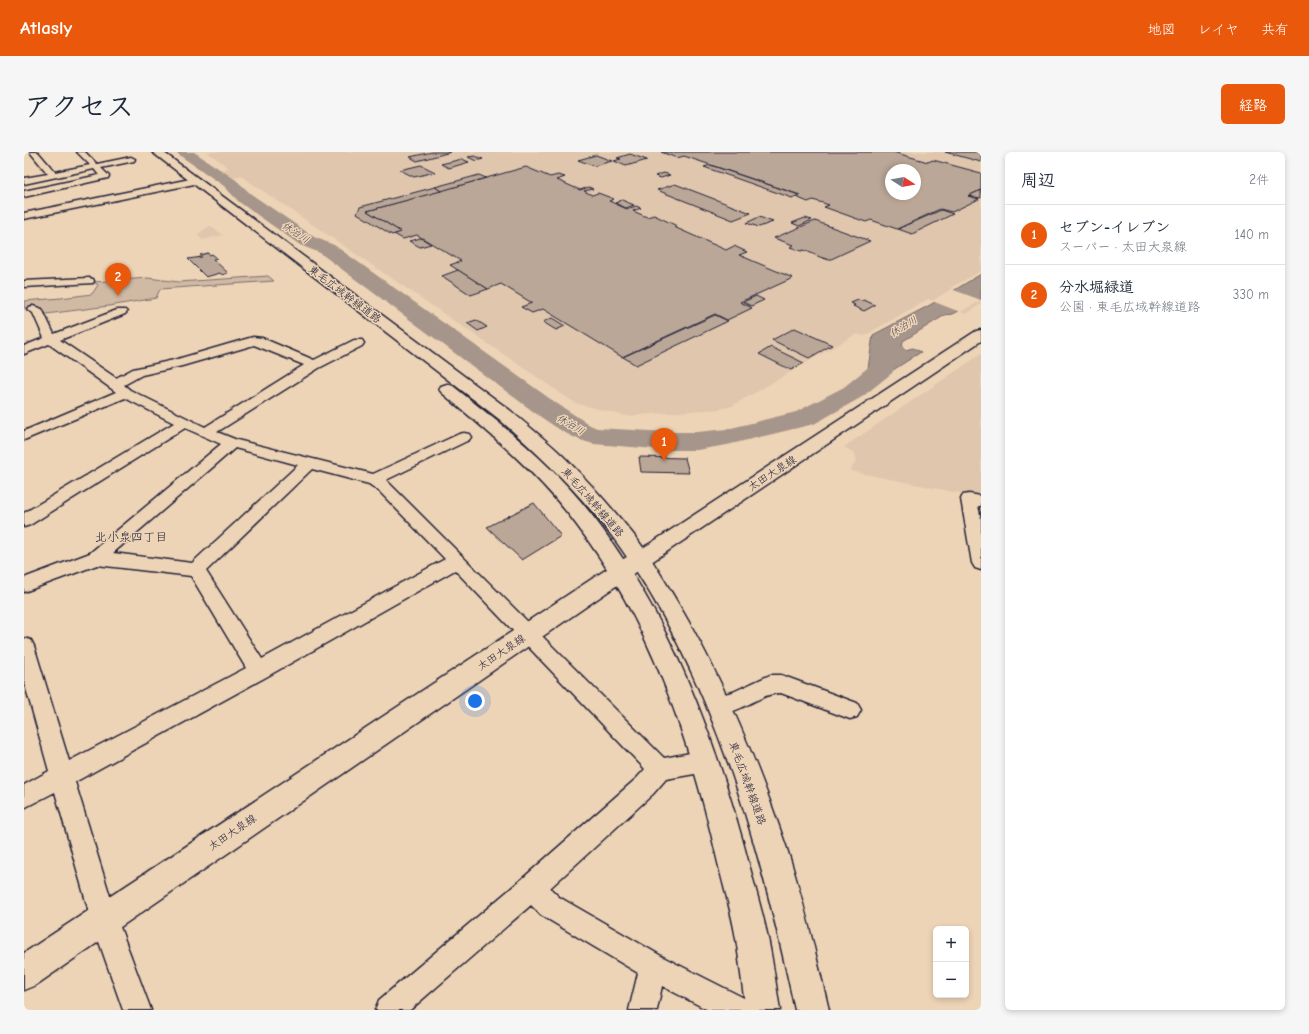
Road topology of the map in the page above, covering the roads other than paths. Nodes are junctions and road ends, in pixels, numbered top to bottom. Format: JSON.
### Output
{"nodes":[{"id":1,"x":34,"y":152,"type":"edge"},
{"id":2,"x":81,"y":152,"type":"edge"},
{"id":3,"x":157,"y":152,"type":"edge"},
{"id":4,"x":137,"y":156,"type":"edge"},
{"id":5,"x":96,"y":167,"type":"junction"},
{"id":6,"x":53,"y":175,"type":"junction"},
{"id":7,"x":24,"y":181,"type":"edge"},
{"id":8,"x":189,"y":182,"type":"junction"},
{"id":9,"x":24,"y":194,"type":"edge"},
{"id":10,"x":24,"y":216,"type":"edge"},
{"id":11,"x":89,"y":281,"type":"dead end"},
{"id":12,"x":24,"y":284,"type":"edge"},
{"id":13,"x":34,"y":309,"type":"dead end"},
{"id":14,"x":121,"y":312,"type":"dead end"},
{"id":15,"x":981,"y":334,"type":"edge"},
{"id":16,"x":51,"y":340,"type":"junction"},
{"id":17,"x":358,"y":342,"type":"dead end"},
{"id":18,"x":24,"y":350,"type":"edge"},
{"id":19,"x":314,"y":365,"type":"junction"},
{"id":20,"x":120,"y":389,"type":"junction"},
{"id":21,"x":185,"y":422,"type":"junction"},
{"id":22,"x":206,"y":432,"type":"junction"},
{"id":23,"x":24,"y":436,"type":"edge"},
{"id":24,"x":464,"y":437,"type":"dead end"},
{"id":25,"x":232,"y":443,"type":"junction"},
{"id":26,"x":309,"y":463,"type":"junction"},
{"id":27,"x":374,"y":480,"type":"junction"},
{"id":28,"x":981,"y":501,"type":"edge"},
{"id":29,"x":24,"y":520,"type":"edge"},
{"id":30,"x":96,"y":558,"type":"junction"},
{"id":31,"x":456,"y":561,"type":"junction"},
{"id":32,"x":981,"y":563,"type":"edge"},
{"id":33,"x":630,"y":565,"type":"junction"},
{"id":34,"x":196,"y":570,"type":"junction"},
{"id":35,"x":24,"y":585,"type":"edge"},
{"id":36,"x":528,"y":633,"type":"junction"},
{"id":37,"x":24,"y":646,"type":"edge"},
{"id":38,"x":259,"y":671,"type":"junction"},
{"id":39,"x":718,"y":704,"type":"junction"},
{"id":40,"x":850,"y":710,"type":"dead end"},
{"id":41,"x":706,"y":761,"type":"junction"},
{"id":42,"x":660,"y":769,"type":"junction"},
{"id":43,"x":62,"y":776,"type":"junction"},
{"id":44,"x":24,"y":797,"type":"edge"},
{"id":45,"x":531,"y":888,"type":"junction"},
{"id":46,"x":104,"y":919,"type":"junction"},
{"id":47,"x":653,"y":967,"type":"junction"},
{"id":48,"x":24,"y":973,"type":"edge"},
{"id":49,"x":137,"y":1010,"type":"edge"},
{"id":50,"x":389,"y":1010,"type":"edge"},
{"id":51,"x":643,"y":1010,"type":"edge"},
{"id":52,"x":738,"y":1010,"type":"edge"},
{"id":53,"x":763,"y":1010,"type":"edge"},
{"id":54,"x":812,"y":1010,"type":"edge"}],
"edges":[{"from":1,"to":6,"type":"street"},
{"from":2,"to":5,"type":"street"},
{"from":3,"to":8,"type":"main road","name":"東毛広域幹線道路"},
{"from":4,"to":5,"type":"street"},
{"from":4,"to":8,"type":"main road","name":"東毛広域幹線道路"},
{"from":5,"to":6,"type":"street"},
{"from":5,"to":9,"type":"street"},
{"from":6,"to":7,"type":"street"},
{"from":8,"to":10,"type":"main road"},
{"from":8,"to":33,"type":"main road","name":"東毛広域幹線道路"},
{"from":11,"to":12,"type":"street"},
{"from":13,"to":16,"type":"street"},
{"from":14,"to":16,"type":"street"},
{"from":15,"to":33,"type":"main road","name":"太田大泉線"},
{"from":16,"to":18,"type":"street"},
{"from":16,"to":20,"type":"street"},
{"from":17,"to":19,"type":"street"},
{"from":19,"to":20,"type":"street"},
{"from":19,"to":22,"type":"street"},
{"from":20,"to":21,"type":"street"},
{"from":20,"to":23,"type":"street"},
{"from":21,"to":22,"type":"street"},
{"from":21,"to":29,"type":"street"},
{"from":22,"to":25,"type":"street"},
{"from":24,"to":27,"type":"street"},
{"from":25,"to":26,"type":"street"},
{"from":25,"to":30,"type":"street"},
{"from":26,"to":27,"type":"street"},
{"from":26,"to":34,"type":"street"},
{"from":27,"to":31,"type":"street"},
{"from":28,"to":32,"type":"street"},
{"from":30,"to":34,"type":"street"},
{"from":30,"to":35,"type":"street"},
{"from":31,"to":36,"type":"street"},
{"from":31,"to":38,"type":"street"},
{"from":33,"to":36,"type":"main road","name":"太田大泉線"},
{"from":33,"to":39,"type":"main road","name":"東毛広域幹線道路"},
{"from":33,"to":41,"type":"main road","name":"東毛広域幹線道路"},
{"from":34,"to":38,"type":"street"},
{"from":36,"to":42,"type":"street"},
{"from":36,"to":46,"type":"main road","name":"太田大泉線"},
{"from":37,"to":43,"type":"street"},
{"from":38,"to":43,"type":"street"},
{"from":39,"to":40,"type":"street"},
{"from":39,"to":54,"type":"main road","name":"東毛広域幹線道路"},
{"from":41,"to":42,"type":"street"},
{"from":41,"to":53,"type":"main road","name":"東毛広域幹線道路"},
{"from":42,"to":45,"type":"street"},
{"from":43,"to":44,"type":"street"},
{"from":43,"to":46,"type":"street"},
{"from":45,"to":47,"type":"street"},
{"from":45,"to":50,"type":"street"},
{"from":46,"to":48,"type":"main road","name":"太田大泉線"},
{"from":46,"to":49,"type":"street"},
{"from":47,"to":51,"type":"street"},
{"from":47,"to":52,"type":"street"}]}
